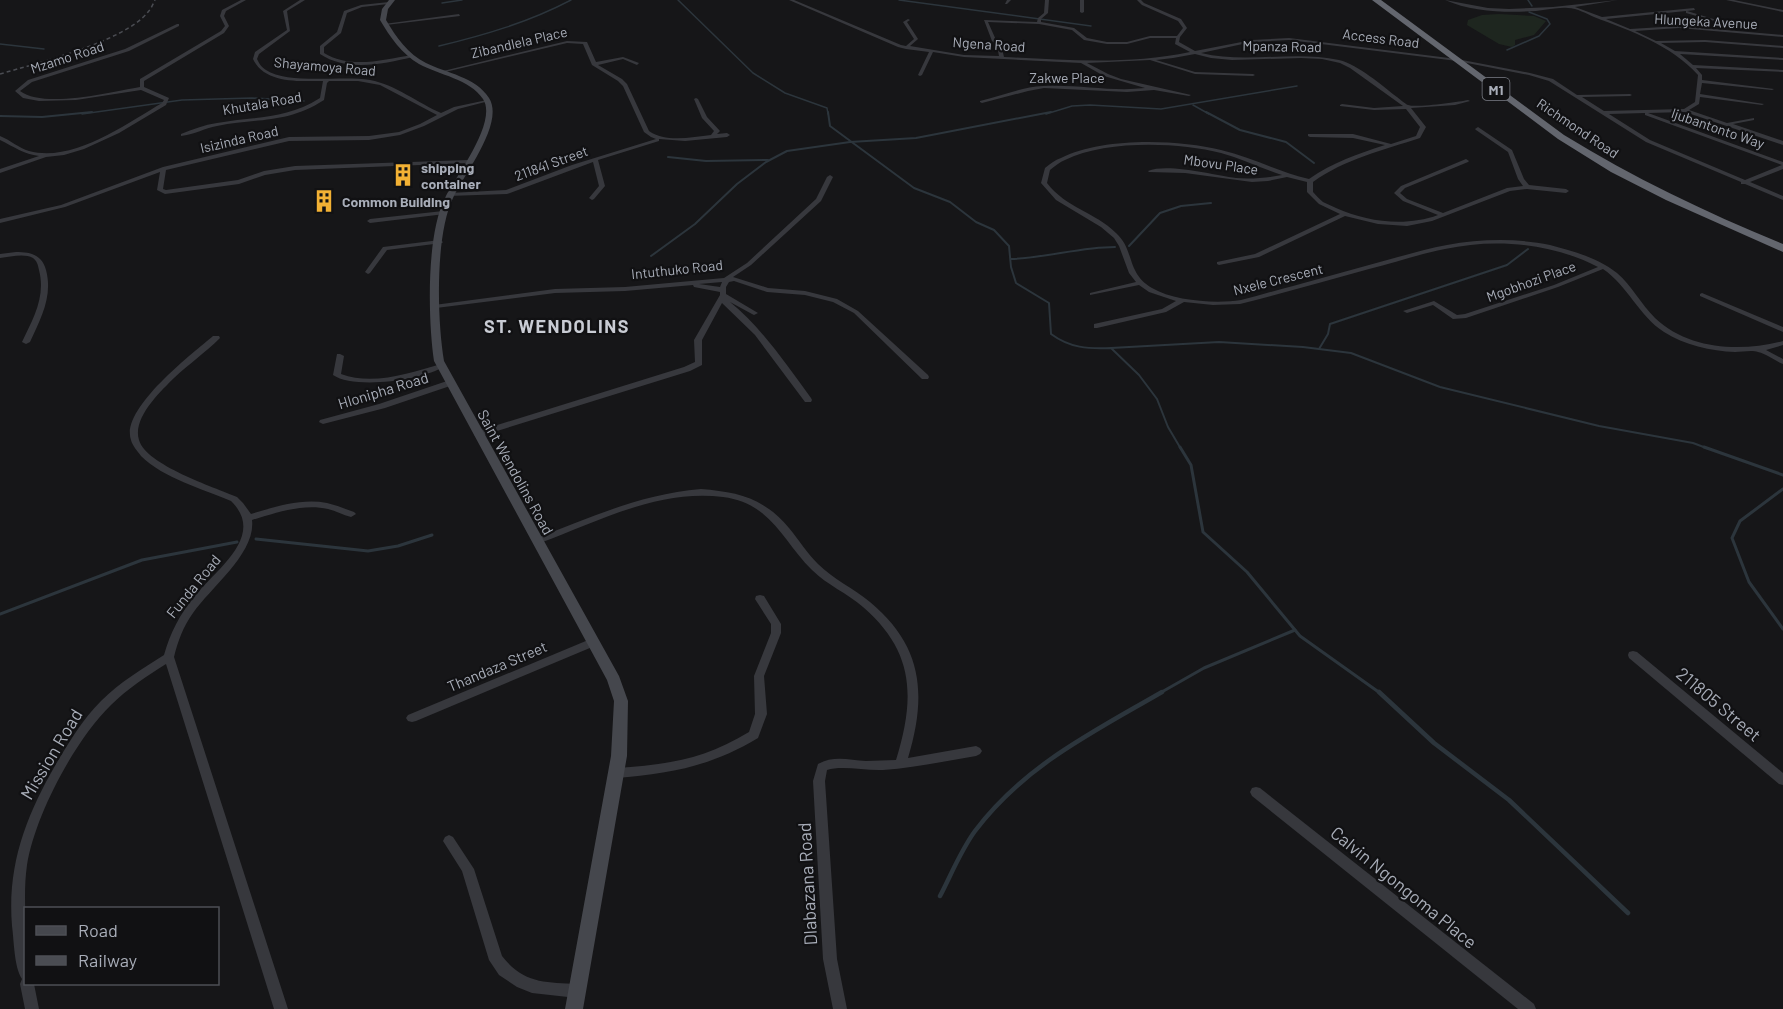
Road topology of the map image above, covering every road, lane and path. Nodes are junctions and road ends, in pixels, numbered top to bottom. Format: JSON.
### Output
{"nodes":[{"id":1,"x":244,"y":0,"type":"edge"},
{"id":2,"x":303,"y":0,"type":"edge"},
{"id":3,"x":791,"y":0,"type":"edge"},
{"id":4,"x":1047,"y":0,"type":"edge"},
{"id":5,"x":1082,"y":0,"type":"edge"},
{"id":6,"x":1139,"y":0,"type":"edge"},
{"id":7,"x":1376,"y":0,"type":"edge"},
{"id":8,"x":1447,"y":0,"type":"edge"},
{"id":9,"x":1616,"y":0,"type":"edge"},
{"id":10,"x":1728,"y":0,"type":"edge"},
{"id":11,"x":1768,"y":0,"type":"edge"},
{"id":12,"x":392,"y":1,"type":"edge"},
{"id":13,"x":1570,"y":6,"type":"junction"},
{"id":14,"x":1752,"y":6,"type":"junction"},
{"id":15,"x":1679,"y":9,"type":"junction"},
{"id":16,"x":1694,"y":9,"type":"dead end"},
{"id":17,"x":1783,"y":11,"type":"edge"},
{"id":18,"x":1082,"y":12,"type":"dead end"},
{"id":19,"x":459,"y":15,"type":"dead end"},
{"id":20,"x":1600,"y":18,"type":"junction"},
{"id":21,"x":908,"y":20,"type":"dead end"},
{"id":22,"x":1719,"y":21,"type":"dead end"},
{"id":23,"x":1039,"y":23,"type":"junction"},
{"id":24,"x":386,"y":24,"type":"junction"},
{"id":25,"x":178,"y":25,"type":"dead end"},
{"id":26,"x":1628,"y":30,"type":"junction"},
{"id":27,"x":1783,"y":36,"type":"edge"},
{"id":28,"x":1178,"y":37,"type":"junction"},
{"id":29,"x":1655,"y":42,"type":"junction"},
{"id":30,"x":1783,"y":47,"type":"edge"},
{"id":31,"x":906,"y":48,"type":"junction"},
{"id":32,"x":931,"y":52,"type":"junction"},
{"id":33,"x":1672,"y":52,"type":"junction"},
{"id":34,"x":1195,"y":53,"type":"junction"},
{"id":35,"x":411,"y":56,"type":"junction"},
{"id":36,"x":1002,"y":58,"type":"junction"},
{"id":37,"x":1150,"y":59,"type":"junction"},
{"id":38,"x":1783,"y":59,"type":"edge"},
{"id":39,"x":1457,"y":60,"type":"junction"},
{"id":40,"x":1083,"y":62,"type":"junction"},
{"id":41,"x":594,"y":64,"type":"junction"},
{"id":42,"x":637,"y":64,"type":"dead end"},
{"id":43,"x":1692,"y":66,"type":"junction"},
{"id":44,"x":1783,"y":71,"type":"edge"},
{"id":45,"x":441,"y":72,"type":"junction"},
{"id":46,"x":920,"y":75,"type":"dead end"},
{"id":47,"x":1253,"y":75,"type":"dead end"},
{"id":48,"x":329,"y":79,"type":"junction"},
{"id":49,"x":1700,"y":81,"type":"junction"},
{"id":50,"x":1155,"y":87,"type":"junction"},
{"id":51,"x":142,"y":88,"type":"junction"},
{"id":52,"x":1772,"y":89,"type":"dead end"},
{"id":53,"x":1189,"y":95,"type":"dead end"},
{"id":54,"x":1630,"y":95,"type":"dead end"},
{"id":55,"x":1699,"y":95,"type":"junction"},
{"id":56,"x":1577,"y":96,"type":"junction"},
{"id":57,"x":696,"y":99,"type":"dead end"},
{"id":58,"x":1468,"y":101,"type":"dead end"},
{"id":59,"x":487,"y":102,"type":"junction"},
{"id":60,"x":982,"y":102,"type":"dead end"},
{"id":61,"x":1761,"y":104,"type":"dead end"},
{"id":62,"x":1342,"y":105,"type":"dead end"},
{"id":63,"x":1408,"y":107,"type":"junction"},
{"id":64,"x":1685,"y":110,"type":"junction"},
{"id":65,"x":1603,"y":113,"type":"junction"},
{"id":66,"x":1645,"y":113,"type":"junction"},
{"id":67,"x":441,"y":115,"type":"junction"},
{"id":68,"x":1752,"y":119,"type":"dead end"},
{"id":69,"x":1728,"y":124,"type":"junction"},
{"id":70,"x":1478,"y":129,"type":"dead end"},
{"id":71,"x":183,"y":135,"type":"dead end"},
{"id":72,"x":727,"y":135,"type":"dead end"},
{"id":73,"x":1310,"y":135,"type":"dead end"},
{"id":74,"x":713,"y":136,"type":"junction"},
{"id":75,"x":0,"y":138,"type":"edge"},
{"id":76,"x":657,"y":140,"type":"junction"},
{"id":77,"x":1783,"y":143,"type":"edge"},
{"id":78,"x":1392,"y":146,"type":"junction"},
{"id":79,"x":49,"y":153,"type":"junction"},
{"id":80,"x":595,"y":159,"type":"junction"},
{"id":81,"x":1466,"y":161,"type":"dead end"},
{"id":82,"x":468,"y":162,"type":"junction"},
{"id":83,"x":1783,"y":165,"type":"edge"},
{"id":84,"x":163,"y":169,"type":"junction"},
{"id":85,"x":0,"y":171,"type":"edge"},
{"id":86,"x":1151,"y":171,"type":"dead end"},
{"id":87,"x":1286,"y":176,"type":"junction"},
{"id":88,"x":830,"y":177,"type":"dead end"},
{"id":89,"x":1310,"y":182,"type":"junction"},
{"id":90,"x":1743,"y":183,"type":"junction"},
{"id":91,"x":1527,"y":187,"type":"junction"},
{"id":92,"x":1566,"y":191,"type":"dead end"},
{"id":93,"x":450,"y":195,"type":"junction"},
{"id":94,"x":592,"y":198,"type":"dead end"},
{"id":95,"x":1783,"y":198,"type":"edge"},
{"id":96,"x":443,"y":213,"type":"junction"},
{"id":97,"x":1345,"y":214,"type":"junction"},
{"id":98,"x":1444,"y":215,"type":"junction"},
{"id":99,"x":0,"y":221,"type":"edge"},
{"id":100,"x":370,"y":221,"type":"dead end"},
{"id":101,"x":440,"y":242,"type":"junction"},
{"id":102,"x":1783,"y":248,"type":"edge"},
{"id":103,"x":0,"y":256,"type":"edge"},
{"id":104,"x":1219,"y":263,"type":"dead end"},
{"id":105,"x":1603,"y":267,"type":"junction"},
{"id":106,"x":368,"y":272,"type":"dead end"},
{"id":107,"x":727,"y":279,"type":"junction"},
{"id":108,"x":1141,"y":283,"type":"junction"},
{"id":109,"x":680,"y":284,"type":"junction"},
{"id":110,"x":1092,"y":294,"type":"dead end"},
{"id":111,"x":723,"y":295,"type":"junction"},
{"id":112,"x":1702,"y":295,"type":"dead end"},
{"id":113,"x":1183,"y":300,"type":"junction"},
{"id":114,"x":436,"y":306,"type":"junction"},
{"id":115,"x":1407,"y":311,"type":"dead end"},
{"id":116,"x":754,"y":313,"type":"dead end"},
{"id":117,"x":1097,"y":326,"type":"dead end"},
{"id":118,"x":1783,"y":330,"type":"edge"},
{"id":119,"x":216,"y":338,"type":"dead end"},
{"id":120,"x":26,"y":342,"type":"dead end"},
{"id":121,"x":1783,"y":343,"type":"edge"},
{"id":122,"x":1760,"y":350,"type":"junction"},
{"id":123,"x":340,"y":356,"type":"dead end"},
{"id":124,"x":1783,"y":362,"type":"edge"},
{"id":125,"x":441,"y":366,"type":"junction"},
{"id":126,"x":925,"y":377,"type":"dead end"},
{"id":127,"x":450,"y":383,"type":"junction"},
{"id":128,"x":808,"y":400,"type":"dead end"},
{"id":129,"x":323,"y":422,"type":"dead end"},
{"id":130,"x":478,"y":434,"type":"junction"},
{"id":131,"x":351,"y":514,"type":"dead end"},
{"id":132,"x":249,"y":518,"type":"junction"},
{"id":133,"x":537,"y":542,"type":"junction"},
{"id":134,"x":760,"y":599,"type":"dead end"},
{"id":135,"x":593,"y":642,"type":"junction"},
{"id":136,"x":1633,"y":655,"type":"dead end"},
{"id":137,"x":169,"y":657,"type":"junction"},
{"id":138,"x":412,"y":718,"type":"dead end"},
{"id":139,"x":976,"y":751,"type":"dead end"},
{"id":140,"x":900,"y":764,"type":"junction"},
{"id":141,"x":616,"y":773,"type":"junction"},
{"id":142,"x":1783,"y":780,"type":"edge"},
{"id":143,"x":1256,"y":792,"type":"dead end"},
{"id":144,"x":449,"y":841,"type":"dead end"},
{"id":145,"x":24,"y":964,"type":"edge"},
{"id":146,"x":27,"y":985,"type":"edge"},
{"id":147,"x":577,"y":990,"type":"junction"},
{"id":148,"x":32,"y":1009,"type":"edge"},
{"id":149,"x":281,"y":1009,"type":"edge"},
{"id":150,"x":574,"y":1009,"type":"edge"},
{"id":151,"x":840,"y":1009,"type":"edge"},
{"id":152,"x":1529,"y":1009,"type":"edge"}],
"edges":[{"from":1,"to":51,"type":"street"},
{"from":2,"to":48,"type":"street","name":"Shayamoya Road"},
{"from":3,"to":31,"type":"street","name":"Ngena Road"},
{"from":4,"to":23,"type":"street"},
{"from":5,"to":18,"type":"street"},
{"from":6,"to":28,"type":"street"},
{"from":7,"to":39,"type":"highway","name":"Richmond Road","number":"M1"},
{"from":8,"to":13,"type":"street"},
{"from":9,"to":13,"type":"street"},
{"from":10,"to":14,"type":"street"},
{"from":11,"to":14,"type":"street"},
{"from":12,"to":24,"type":"street"},
{"from":12,"to":35,"type":"street"},
{"from":13,"to":20,"type":"street"},
{"from":14,"to":17,"type":"street"},
{"from":15,"to":16,"type":"street"},
{"from":15,"to":20,"type":"street"},
{"from":15,"to":22,"type":"street"},
{"from":19,"to":24,"type":"street"},
{"from":20,"to":26,"type":"street"},
{"from":21,"to":31,"type":"street"},
{"from":23,"to":28,"type":"street"},
{"from":23,"to":36,"type":"street"},
{"from":24,"to":35,"type":"street"},
{"from":25,"to":51,"type":"street","name":"Mzamo Road"},
{"from":26,"to":27,"type":"street","name":"Hlungeka Avenue"},
{"from":26,"to":29,"type":"street"},
{"from":28,"to":34,"type":"street"},
{"from":29,"to":30,"type":"street"},
{"from":29,"to":33,"type":"street"},
{"from":31,"to":32,"type":"street","name":"Ngena Road"},
{"from":32,"to":36,"type":"street","name":"Ngena Road"},
{"from":32,"to":46,"type":"street"},
{"from":33,"to":38,"type":"street"},
{"from":33,"to":43,"type":"street"},
{"from":34,"to":37,"type":"street","name":"Ngena Road"},
{"from":34,"to":39,"type":"street","name":"Access Road"},
{"from":34,"to":63,"type":"street","name":"Mpanza Road"},
{"from":35,"to":45,"type":"street"},
{"from":36,"to":40,"type":"street","name":"Ngena Road"},
{"from":37,"to":40,"type":"street","name":"Ngena Road"},
{"from":37,"to":47,"type":"street"},
{"from":39,"to":56,"type":"street","name":"Access Road"},
{"from":39,"to":102,"type":"highway","name":"Richmond Road","number":"M1"},
{"from":40,"to":50,"type":"street"},
{"from":41,"to":42,"type":"street"},
{"from":41,"to":45,"type":"street","name":"Zibandlela Place"},
{"from":41,"to":76,"type":"street","name":"Zibandlela Place"},
{"from":43,"to":44,"type":"street"},
{"from":43,"to":49,"type":"street"},
{"from":45,"to":59,"type":"street"},
{"from":48,"to":67,"type":"street","name":"Shayamoya Road"},
{"from":48,"to":71,"type":"street","name":"Khutala Road"},
{"from":49,"to":52,"type":"street"},
{"from":49,"to":55,"type":"street"},
{"from":50,"to":53,"type":"street"},
{"from":50,"to":60,"type":"street","name":"Zakwe Place"},
{"from":51,"to":79,"type":"street"},
{"from":54,"to":56,"type":"street"},
{"from":55,"to":61,"type":"street"},
{"from":55,"to":64,"type":"street"},
{"from":56,"to":65,"type":"street","name":"Access Road"},
{"from":57,"to":74,"type":"street"},
{"from":58,"to":63,"type":"street"},
{"from":59,"to":67,"type":"street","name":"Isizinda Road"},
{"from":59,"to":82,"type":"street","name":"Saint Wendolins Road"},
{"from":62,"to":63,"type":"street"},
{"from":63,"to":78,"type":"street","name":"Mpanza Road"},
{"from":64,"to":66,"type":"street"},
{"from":64,"to":69,"type":"street"},
{"from":65,"to":66,"type":"street"},
{"from":65,"to":90,"type":"street","name":"Access Road"},
{"from":66,"to":83,"type":"street","name":"Ijubantonto Way"},
{"from":67,"to":84,"type":"street","name":"Isizinda Road"},
{"from":68,"to":69,"type":"street"},
{"from":69,"to":77,"type":"street"},
{"from":70,"to":91,"type":"street"},
{"from":72,"to":74,"type":"street"},
{"from":73,"to":78,"type":"street"},
{"from":74,"to":76,"type":"street"},
{"from":75,"to":79,"type":"street"},
{"from":76,"to":80,"type":"street","name":"211841 Street"},
{"from":78,"to":89,"type":"street","name":"Mpanza Road"},
{"from":79,"to":85,"type":"street"},
{"from":80,"to":93,"type":"street","name":"211841 Street"},
{"from":80,"to":94,"type":"street"},
{"from":81,"to":98,"type":"street"},
{"from":82,"to":84,"type":"street"},
{"from":82,"to":93,"type":"street","name":"Saint Wendolins Road"},
{"from":83,"to":90,"type":"street"},
{"from":84,"to":99,"type":"street","name":"Isizinda Road"},
{"from":86,"to":87,"type":"street","name":"Mbovu Place"},
{"from":87,"to":89,"type":"street"},
{"from":87,"to":108,"type":"street"},
{"from":88,"to":107,"type":"street"},
{"from":89,"to":97,"type":"street"},
{"from":90,"to":95,"type":"street","name":"Access Road"},
{"from":91,"to":92,"type":"street"},
{"from":91,"to":98,"type":"street"},
{"from":93,"to":96,"type":"street","name":"Saint Wendolins Road"},
{"from":96,"to":100,"type":"street"},
{"from":96,"to":101,"type":"street","name":"Saint Wendolins Road"},
{"from":97,"to":98,"type":"street"},
{"from":97,"to":104,"type":"street"},
{"from":101,"to":106,"type":"street"},
{"from":101,"to":114,"type":"street","name":"Saint Wendolins Road"},
{"from":103,"to":120,"type":"street"},
{"from":105,"to":113,"type":"street","name":"Nxele Crescent"},
{"from":105,"to":115,"type":"street","name":"Mgobhozi Place"},
{"from":105,"to":122,"type":"street","name":"Nxele Crescent"},
{"from":107,"to":109,"type":"street","name":"Intuthuko Road"},
{"from":107,"to":111,"type":"street"},
{"from":107,"to":126,"type":"street","name":"Intuthuko Road"},
{"from":108,"to":110,"type":"street"},
{"from":108,"to":113,"type":"street","name":"Nxele Crescent"},
{"from":109,"to":111,"type":"street"},
{"from":109,"to":114,"type":"street","name":"Intuthuko Road"},
{"from":111,"to":116,"type":"street"},
{"from":111,"to":128,"type":"street"},
{"from":111,"to":130,"type":"street"},
{"from":112,"to":118,"type":"street"},
{"from":113,"to":117,"type":"street"},
{"from":114,"to":125,"type":"street","name":"Saint Wendolins Road"},
{"from":119,"to":132,"type":"street"},
{"from":121,"to":122,"type":"street","name":"Nxele Crescent"},
{"from":122,"to":124,"type":"street"},
{"from":123,"to":125,"type":"street"},
{"from":125,"to":127,"type":"street","name":"Saint Wendolins Road"},
{"from":127,"to":129,"type":"street","name":"Hlonipha Road"},
{"from":127,"to":130,"type":"street","name":"Saint Wendolins Road"},
{"from":130,"to":133,"type":"street","name":"Saint Wendolins Road"},
{"from":131,"to":132,"type":"street"},
{"from":132,"to":137,"type":"street","name":"Funda Road"},
{"from":133,"to":135,"type":"street","name":"Saint Wendolins Road"},
{"from":133,"to":140,"type":"street"},
{"from":134,"to":141,"type":"street"},
{"from":135,"to":138,"type":"street","name":"Thandaza Street"},
{"from":135,"to":141,"type":"street","name":"Saint Wendolins Road"},
{"from":136,"to":142,"type":"street","name":"211805 Street"},
{"from":137,"to":145,"type":"street","name":"Mission Road"},
{"from":137,"to":149,"type":"street"},
{"from":139,"to":140,"type":"street"},
{"from":140,"to":151,"type":"street","name":"Dlabazana Road"},
{"from":141,"to":147,"type":"street","name":"Saint Wendolins Road"},
{"from":143,"to":152,"type":"street","name":"Calvin Ngongoma Place"},
{"from":144,"to":147,"type":"street"},
{"from":146,"to":148,"type":"street"},
{"from":147,"to":150,"type":"street","name":"Saint Wendolins Road"}]}
